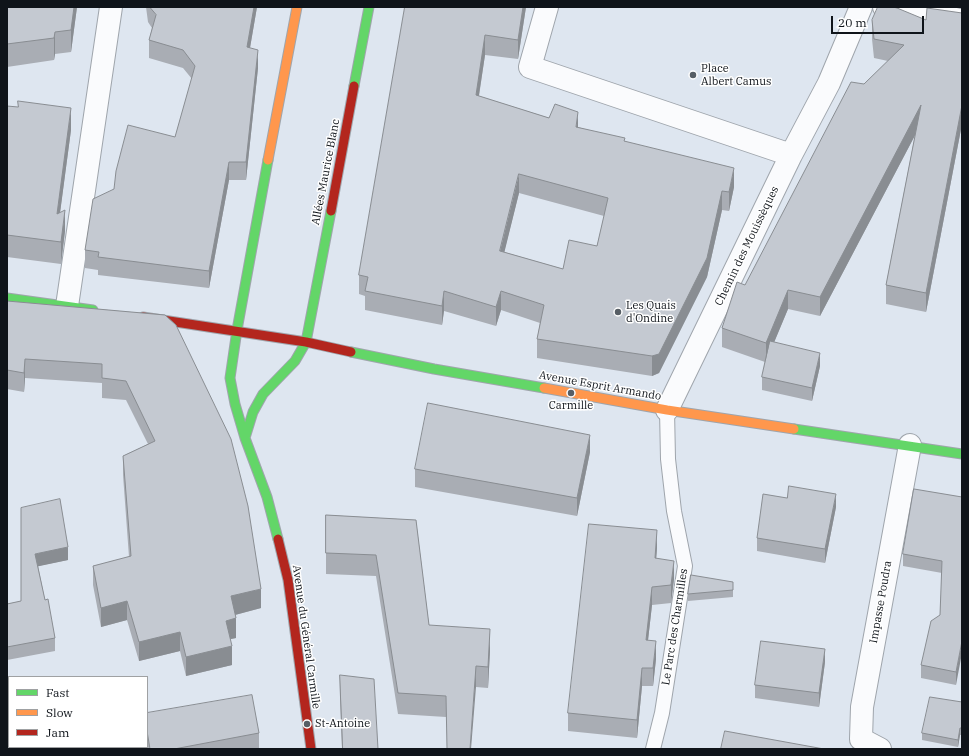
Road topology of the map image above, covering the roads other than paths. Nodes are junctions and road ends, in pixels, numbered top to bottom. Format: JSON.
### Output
{"nodes":[{"id":1,"x":111,"y":7,"type":"edge"},
{"id":2,"x":297,"y":7,"type":"edge"},
{"id":3,"x":369,"y":7,"type":"edge"},
{"id":4,"x":547,"y":7,"type":"edge"},
{"id":5,"x":861,"y":7,"type":"edge"},
{"id":6,"x":884,"y":7,"type":"edge"},
{"id":7,"x":962,"y":20,"type":"edge"},
{"id":8,"x":791,"y":155,"type":"junction"},
{"id":9,"x":7,"y":298,"type":"edge"},
{"id":10,"x":67,"y":306,"type":"junction"},
{"id":11,"x":106,"y":312,"type":"edge"},
{"id":12,"x":136,"y":316,"type":"edge"},
{"id":13,"x":237,"y":330,"type":"junction"},
{"id":14,"x":306,"y":342,"type":"junction"},
{"id":15,"x":667,"y":410,"type":"junction"},
{"id":16,"x":246,"y":438,"type":"junction"},
{"id":17,"x":910,"y":445,"type":"junction"},
{"id":18,"x":962,"y":454,"type":"edge"},
{"id":19,"x":311,"y":749,"type":"edge"},
{"id":20,"x":653,"y":749,"type":"edge"},
{"id":21,"x":880,"y":749,"type":"edge"}],
"edges":[{"from":1,"to":10,"type":"street"},
{"from":2,"to":13,"type":"street"},
{"from":3,"to":14,"type":"street","name":"Allées Maurice Blanc"},
{"from":4,"to":8,"type":"street"},
{"from":5,"to":8,"type":"street","name":"Chemin des Mouissèques"},
{"from":6,"to":7,"type":"street"},
{"from":8,"to":15,"type":"street","name":"Chemin des Mouissèques"},
{"from":9,"to":10,"type":"street"},
{"from":10,"to":11,"type":"street"},
{"from":12,"to":13,"type":"street","name":"Avenue Esprit Armando"},
{"from":13,"to":14,"type":"street","name":"Avenue Esprit Armando"},
{"from":13,"to":16,"type":"street","name":"Avenue du Général Carmille"},
{"from":14,"to":15,"type":"street","name":"Avenue Esprit Armando"},
{"from":14,"to":16,"type":"street"},
{"from":15,"to":17,"type":"street","name":"Avenue Esprit Armando"},
{"from":15,"to":20,"type":"lane","name":"Le Parc des Charmilles"},
{"from":16,"to":19,"type":"street","name":"Avenue du Général Carmille"},
{"from":17,"to":18,"type":"street","name":"Avenue Esprit Armando"},
{"from":17,"to":21,"type":"street","name":"Impasse Poudra"}]}
